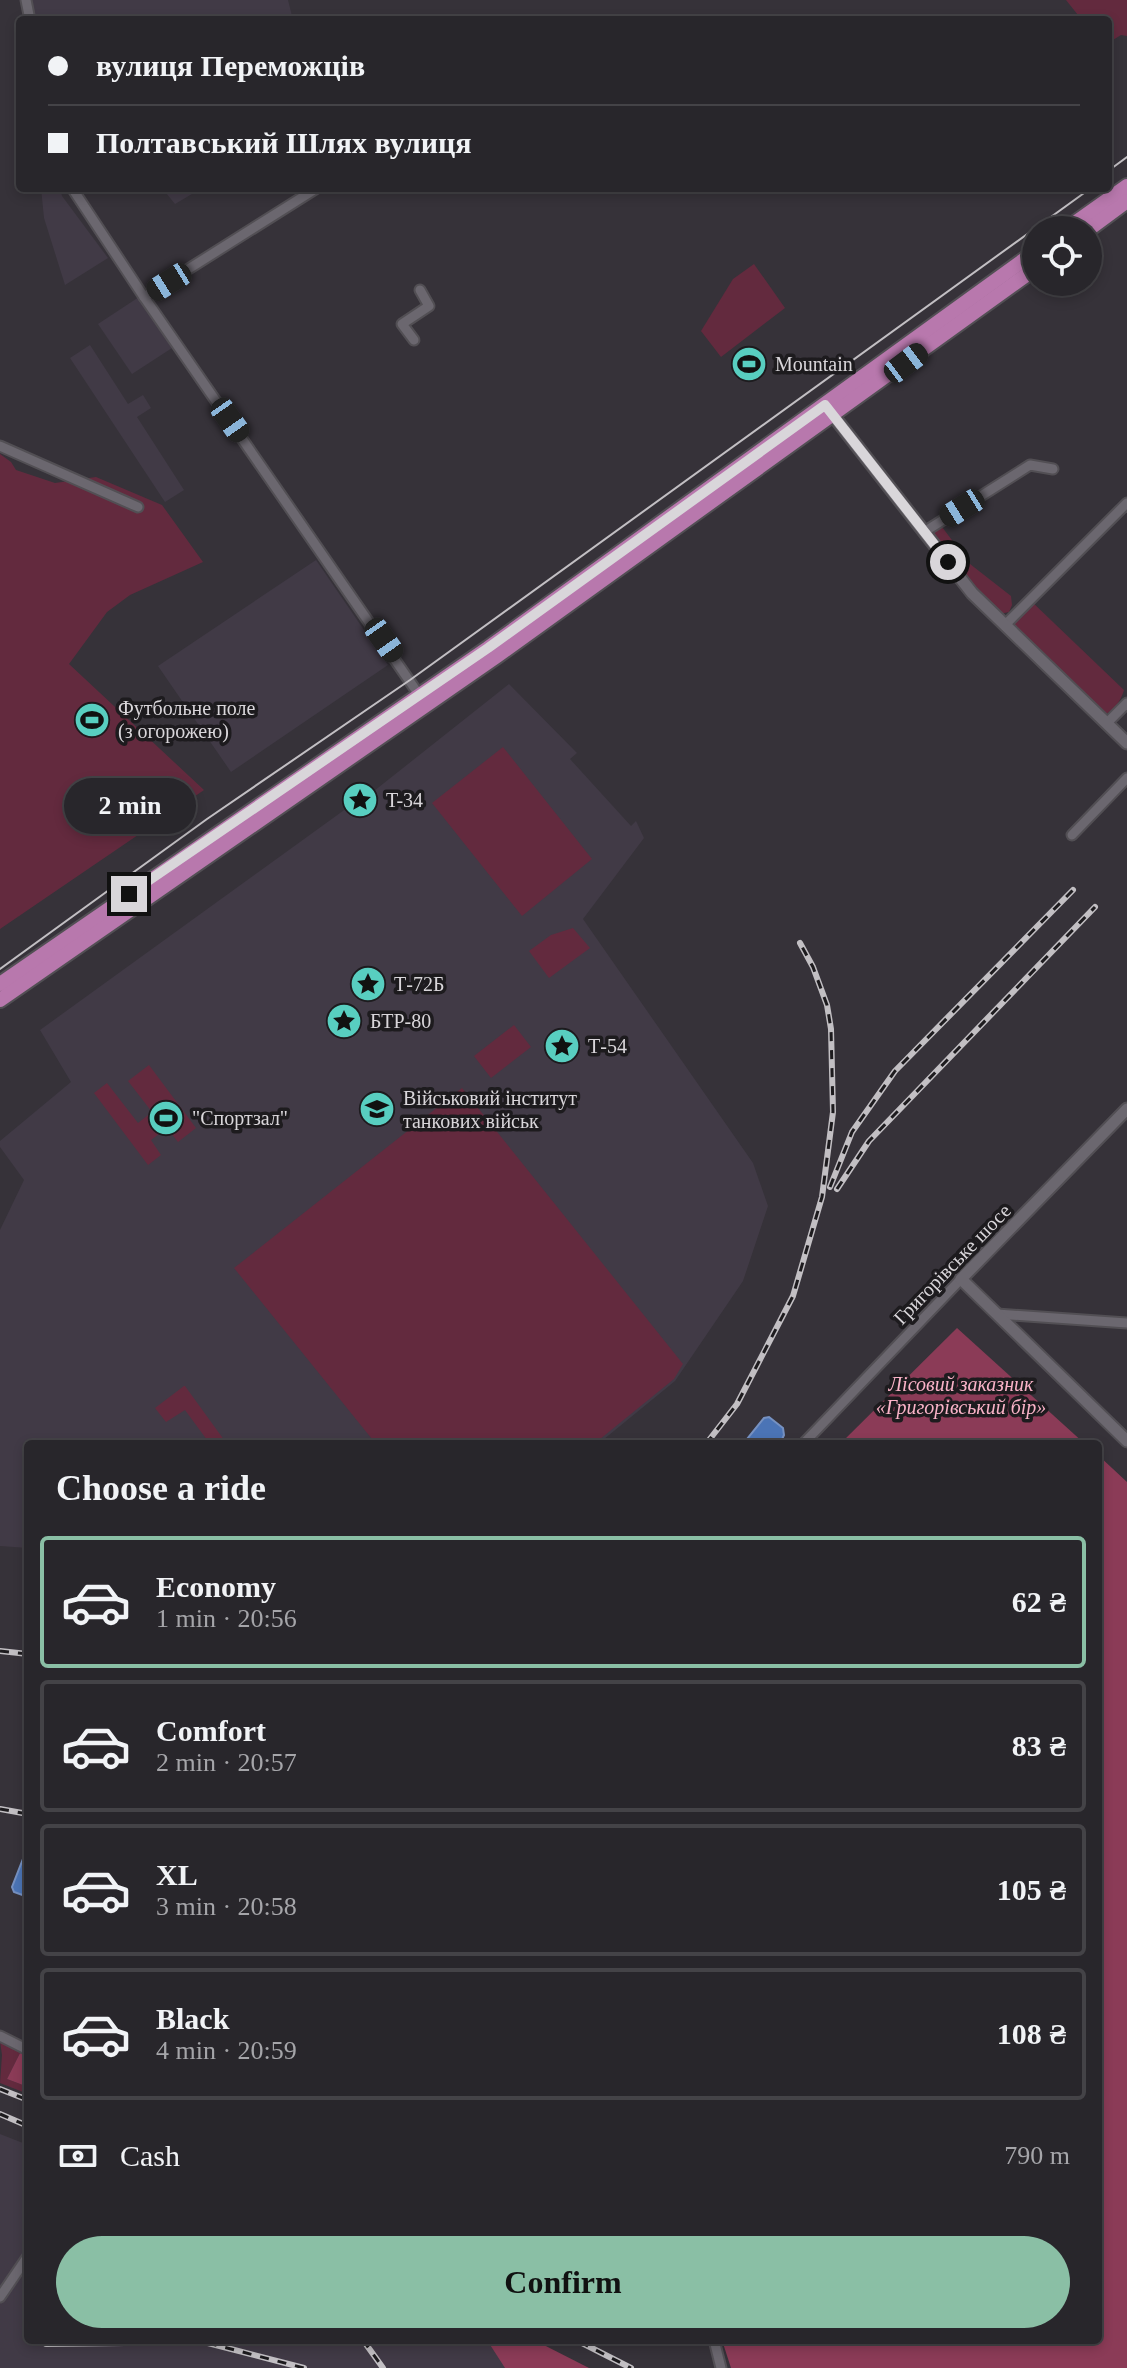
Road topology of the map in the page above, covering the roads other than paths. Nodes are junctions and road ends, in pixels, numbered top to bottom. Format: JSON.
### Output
{"nodes":[{"id":1,"x":1127,"y":186,"type":"edge"},
{"id":2,"x":75,"y":192,"type":"edge"},
{"id":3,"x":311,"y":192,"type":"edge"},
{"id":4,"x":1127,"y":201,"type":"edge"},
{"id":5,"x":1085,"y":216,"type":"edge"},
{"id":6,"x":1102,"y":220,"type":"edge"},
{"id":7,"x":1022,"y":262,"type":"edge"},
{"id":8,"x":1022,"y":278,"type":"edge"},
{"id":9,"x":420,"y":290,"type":"dead end"},
{"id":10,"x":144,"y":297,"type":"junction"},
{"id":11,"x":414,"y":340,"type":"dead end"},
{"id":12,"x":829,"y":410,"type":"junction"},
{"id":13,"x":0,"y":446,"type":"edge"},
{"id":14,"x":1053,"y":469,"type":"dead end"},
{"id":15,"x":1127,"y":503,"type":"edge"},
{"id":16,"x":138,"y":507,"type":"dead end"},
{"id":17,"x":924,"y":532,"type":"junction"},
{"id":18,"x":1005,"y":625,"type":"junction"},
{"id":19,"x":423,"y":699,"type":"junction"},
{"id":20,"x":1127,"y":703,"type":"edge"},
{"id":21,"x":1107,"y":723,"type":"junction"},
{"id":22,"x":1127,"y":743,"type":"edge"},
{"id":23,"x":1127,"y":778,"type":"edge"},
{"id":24,"x":1072,"y":835,"type":"dead end"},
{"id":25,"x":0,"y":984,"type":"edge"},
{"id":26,"x":0,"y":1000,"type":"edge"},
{"id":27,"x":1127,"y":1109,"type":"edge"},
{"id":28,"x":961,"y":1279,"type":"junction"},
{"id":29,"x":997,"y":1314,"type":"junction"},
{"id":30,"x":1127,"y":1323,"type":"edge"},
{"id":31,"x":807,"y":1440,"type":"edge"},
{"id":32,"x":1127,"y":1441,"type":"edge"},
{"id":33,"x":0,"y":2036,"type":"edge"},
{"id":34,"x":24,"y":2048,"type":"edge"},
{"id":35,"x":24,"y":2262,"type":"edge"},
{"id":36,"x":0,"y":2297,"type":"edge"},
{"id":37,"x":715,"y":2344,"type":"edge"},
{"id":38,"x":721,"y":2368,"type":"edge"}],
"edges":[{"from":1,"to":5,"type":"main road"},
{"from":2,"to":10,"type":"street"},
{"from":3,"to":10,"type":"street"},
{"from":4,"to":6,"type":"main road"},
{"from":7,"to":12,"type":"main road"},
{"from":8,"to":12,"type":"main road"},
{"from":9,"to":11,"type":"street"},
{"from":10,"to":19,"type":"street"},
{"from":12,"to":17,"type":"street"},
{"from":12,"to":19,"type":"main road"},
{"from":13,"to":16,"type":"street"},
{"from":14,"to":17,"type":"street"},
{"from":15,"to":18,"type":"street"},
{"from":17,"to":18,"type":"street"},
{"from":18,"to":21,"type":"street"},
{"from":19,"to":25,"type":"main road"},
{"from":19,"to":26,"type":"main road"},
{"from":20,"to":21,"type":"street"},
{"from":21,"to":22,"type":"street"},
{"from":23,"to":24,"type":"street"},
{"from":27,"to":28,"type":"street","name":"Григорівське шосе"},
{"from":28,"to":29,"type":"street"},
{"from":28,"to":31,"type":"street","name":"Григорівське шосе"},
{"from":29,"to":30,"type":"street"},
{"from":29,"to":32,"type":"street"},
{"from":33,"to":34,"type":"street"},
{"from":35,"to":36,"type":"street"},
{"from":37,"to":38,"type":"street"}]}
